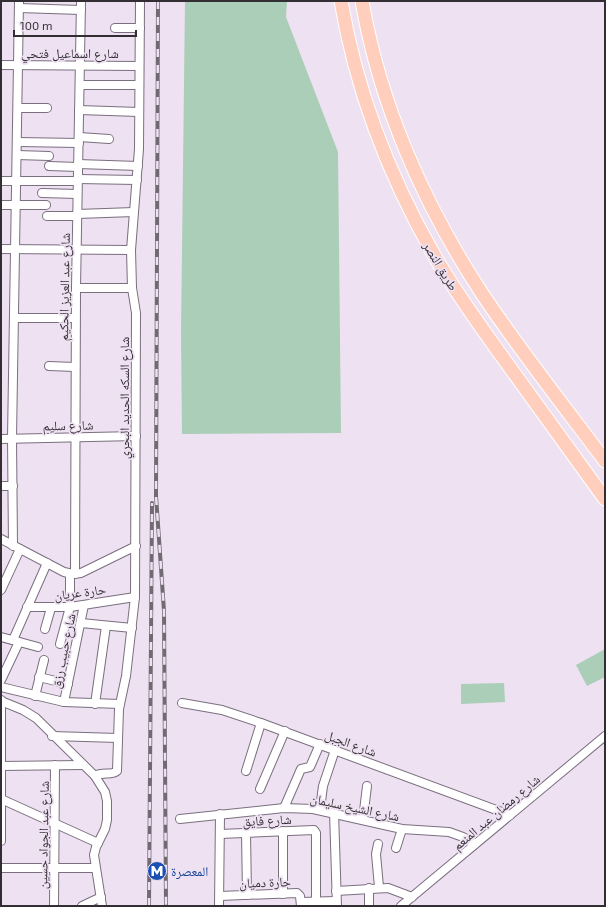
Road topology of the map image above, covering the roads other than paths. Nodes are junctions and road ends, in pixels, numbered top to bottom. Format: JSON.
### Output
{"nodes":[{"id":1,"x":81,"y":1,"type":"edge"},
{"id":2,"x":140,"y":1,"type":"edge"},
{"id":3,"x":341,"y":1,"type":"edge"},
{"id":4,"x":362,"y":1,"type":"edge"},
{"id":5,"x":19,"y":5,"type":"edge"},
{"id":6,"x":81,"y":10,"type":"junction"},
{"id":7,"x":115,"y":28,"type":"dead end"},
{"id":8,"x":140,"y":28,"type":"junction"},
{"id":9,"x":1,"y":65,"type":"edge"},
{"id":10,"x":18,"y":65,"type":"junction"},
{"id":11,"x":80,"y":66,"type":"junction"},
{"id":12,"x":139,"y":66,"type":"junction"},
{"id":13,"x":80,"y":85,"type":"junction"},
{"id":14,"x":139,"y":85,"type":"junction"},
{"id":15,"x":18,"y":108,"type":"junction"},
{"id":16,"x":47,"y":108,"type":"dead end"},
{"id":17,"x":79,"y":110,"type":"junction"},
{"id":18,"x":139,"y":112,"type":"junction"},
{"id":19,"x":109,"y":139,"type":"dead end"},
{"id":20,"x":79,"y":140,"type":"junction"},
{"id":21,"x":18,"y":142,"type":"junction"},
{"id":22,"x":17,"y":155,"type":"junction"},
{"id":23,"x":49,"y":156,"type":"dead end"},
{"id":24,"x":78,"y":165,"type":"junction"},
{"id":25,"x":49,"y":166,"type":"dead end"},
{"id":26,"x":138,"y":166,"type":"junction"},
{"id":27,"x":78,"y":180,"type":"junction"},
{"id":28,"x":136,"y":180,"type":"junction"},
{"id":29,"x":1,"y":181,"type":"edge"},
{"id":30,"x":17,"y":181,"type":"junction"},
{"id":31,"x":42,"y":193,"type":"dead end"},
{"id":32,"x":77,"y":194,"type":"junction"},
{"id":33,"x":1,"y":205,"type":"edge"},
{"id":34,"x":17,"y":205,"type":"junction"},
{"id":35,"x":46,"y":205,"type":"dead end"},
{"id":36,"x":134,"y":212,"type":"junction"},
{"id":37,"x":77,"y":215,"type":"junction"},
{"id":38,"x":47,"y":216,"type":"dead end"},
{"id":39,"x":1,"y":250,"type":"edge"},
{"id":40,"x":16,"y":250,"type":"junction"},
{"id":41,"x":76,"y":250,"type":"junction"},
{"id":42,"x":131,"y":250,"type":"junction"},
{"id":43,"x":76,"y":288,"type":"junction"},
{"id":44,"x":132,"y":288,"type":"junction"},
{"id":45,"x":16,"y":318,"type":"junction"},
{"id":46,"x":75,"y":318,"type":"junction"},
{"id":47,"x":48,"y":366,"type":"dead end"},
{"id":48,"x":75,"y":367,"type":"junction"},
{"id":49,"x":136,"y":436,"type":"junction"},
{"id":50,"x":74,"y":437,"type":"junction"},
{"id":51,"x":12,"y":438,"type":"junction"},
{"id":52,"x":1,"y":439,"type":"edge"},
{"id":53,"x":605,"y":461,"type":"edge"},
{"id":54,"x":1,"y":486,"type":"edge"},
{"id":55,"x":13,"y":486,"type":"junction"},
{"id":56,"x":605,"y":498,"type":"edge"},
{"id":57,"x":1,"y":540,"type":"edge"},
{"id":58,"x":136,"y":546,"type":"junction"},
{"id":59,"x":16,"y":548,"type":"junction"},
{"id":60,"x":47,"y":563,"type":"junction"},
{"id":61,"x":73,"y":574,"type":"junction"},
{"id":62,"x":1,"y":590,"type":"edge"},
{"id":63,"x":136,"y":597,"type":"junction"},
{"id":64,"x":84,"y":605,"type":"junction"},
{"id":65,"x":70,"y":607,"type":"junction"},
{"id":66,"x":27,"y":608,"type":"junction"},
{"id":67,"x":51,"y":608,"type":"junction"},
{"id":68,"x":81,"y":623,"type":"junction"},
{"id":69,"x":106,"y":626,"type":"junction"},
{"id":70,"x":132,"y":628,"type":"junction"},
{"id":71,"x":45,"y":629,"type":"dead end"},
{"id":72,"x":1,"y":637,"type":"edge"},
{"id":73,"x":16,"y":641,"type":"junction"},
{"id":74,"x":60,"y":644,"type":"dead end"},
{"id":75,"x":38,"y":647,"type":"dead end"},
{"id":76,"x":44,"y":660,"type":"dead end"},
{"id":77,"x":39,"y":677,"type":"junction"},
{"id":78,"x":1,"y":680,"type":"edge"},
{"id":79,"x":68,"y":684,"type":"junction"},
{"id":80,"x":1,"y":687,"type":"edge"},
{"id":81,"x":34,"y":696,"type":"junction"},
{"id":82,"x":1,"y":700,"type":"edge"},
{"id":83,"x":64,"y":702,"type":"junction"},
{"id":84,"x":182,"y":703,"type":"dead end"},
{"id":85,"x":95,"y":704,"type":"junction"},
{"id":86,"x":120,"y":704,"type":"junction"},
{"id":87,"x":261,"y":723,"type":"junction"},
{"id":88,"x":285,"y":731,"type":"junction"},
{"id":89,"x":52,"y":736,"type":"junction"},
{"id":90,"x":605,"y":736,"type":"edge"},
{"id":91,"x":118,"y":738,"type":"junction"},
{"id":92,"x":320,"y":744,"type":"junction"},
{"id":93,"x":335,"y":750,"type":"junction"},
{"id":94,"x":56,"y":765,"type":"junction"},
{"id":95,"x":82,"y":765,"type":"junction"},
{"id":96,"x":1,"y":766,"type":"edge"},
{"id":97,"x":246,"y":771,"type":"dead end"},
{"id":98,"x":95,"y":776,"type":"junction"},
{"id":99,"x":367,"y":786,"type":"dead end"},
{"id":100,"x":260,"y":789,"type":"dead end"},
{"id":101,"x":1,"y":799,"type":"edge"},
{"id":102,"x":284,"y":808,"type":"junction"},
{"id":103,"x":320,"y":810,"type":"junction"},
{"id":104,"x":334,"y":812,"type":"junction"},
{"id":105,"x":220,"y":814,"type":"junction"},
{"id":106,"x":510,"y":815,"type":"junction"},
{"id":107,"x":180,"y":819,"type":"dead end"},
{"id":108,"x":363,"y":819,"type":"junction"},
{"id":109,"x":55,"y":823,"type":"junction"},
{"id":110,"x":402,"y":829,"type":"junction"},
{"id":111,"x":283,"y":832,"type":"junction"},
{"id":112,"x":246,"y":833,"type":"junction"},
{"id":113,"x":220,"y":834,"type":"junction"},
{"id":114,"x":1,"y":841,"type":"edge"},
{"id":115,"x":98,"y":843,"type":"junction"},
{"id":116,"x":378,"y":844,"type":"dead end"},
{"id":117,"x":475,"y":844,"type":"junction"},
{"id":118,"x":396,"y":848,"type":"dead end"},
{"id":119,"x":1,"y":868,"type":"edge"},
{"id":120,"x":54,"y":868,"type":"junction"},
{"id":121,"x":94,"y":868,"type":"junction"},
{"id":122,"x":379,"y":887,"type":"junction"},
{"id":123,"x":369,"y":888,"type":"junction"},
{"id":124,"x":336,"y":891,"type":"junction"},
{"id":125,"x":283,"y":894,"type":"junction"},
{"id":126,"x":247,"y":895,"type":"junction"},
{"id":127,"x":220,"y":896,"type":"junction"},
{"id":128,"x":101,"y":897,"type":"junction"},
{"id":129,"x":412,"y":897,"type":"junction"},
{"id":130,"x":316,"y":902,"type":"junction"},
{"id":131,"x":301,"y":904,"type":"edge"},
{"id":132,"x":337,"y":904,"type":"edge"},
{"id":133,"x":54,"y":906,"type":"edge"},
{"id":134,"x":82,"y":906,"type":"edge"},
{"id":135,"x":102,"y":906,"type":"edge"},
{"id":136,"x":220,"y":906,"type":"edge"},
{"id":137,"x":369,"y":906,"type":"edge"},
{"id":138,"x":401,"y":906,"type":"edge"}],
"edges":[{"from":1,"to":6,"type":"street","name":"شارع عبد العزيز الحكيم"},
{"from":2,"to":8,"type":"street","name":"شارع السكه الحديد البحري"},
{"from":3,"to":56,"type":"highway","name":"طريق النصر"},
{"from":4,"to":53,"type":"highway","name":"طريق النصر"},
{"from":5,"to":6,"type":"street"},
{"from":5,"to":10,"type":"street"},
{"from":6,"to":11,"type":"street","name":"شارع عبد العزيز الحكيم"},
{"from":7,"to":8,"type":"street"},
{"from":8,"to":12,"type":"street","name":"شارع السكه الحديد البحري"},
{"from":9,"to":10,"type":"street","name":"شارع اسماعيل فتحي"},
{"from":10,"to":11,"type":"street","name":"شارع اسماعيل فتحي"},
{"from":10,"to":15,"type":"street"},
{"from":11,"to":12,"type":"street","name":"شارع اسماعيل فتحي"},
{"from":11,"to":13,"type":"street","name":"شارع عبد العزيز الحكيم"},
{"from":12,"to":14,"type":"street","name":"شارع السكه الحديد البحري"},
{"from":13,"to":14,"type":"street"},
{"from":13,"to":17,"type":"street","name":"شارع عبد العزيز الحكيم"},
{"from":14,"to":18,"type":"street","name":"شارع السكه الحديد البحري"},
{"from":15,"to":16,"type":"street"},
{"from":15,"to":21,"type":"street"},
{"from":17,"to":18,"type":"street"},
{"from":17,"to":20,"type":"street","name":"شارع عبد العزيز الحكيم"},
{"from":18,"to":26,"type":"street","name":"شارع السكه الحديد البحري"},
{"from":19,"to":20,"type":"street"},
{"from":20,"to":21,"type":"street"},
{"from":20,"to":24,"type":"street","name":"شارع عبد العزيز الحكيم"},
{"from":21,"to":22,"type":"street"},
{"from":22,"to":23,"type":"street"},
{"from":22,"to":30,"type":"street"},
{"from":24,"to":25,"type":"street"},
{"from":24,"to":26,"type":"street"},
{"from":24,"to":27,"type":"street","name":"شارع عبد العزيز الحكيم"},
{"from":26,"to":28,"type":"street","name":"شارع السكه الحديد البحري"},
{"from":27,"to":28,"type":"street"},
{"from":27,"to":30,"type":"street"},
{"from":27,"to":32,"type":"street","name":"شارع عبد العزيز الحكيم"},
{"from":28,"to":36,"type":"street","name":"شارع السكه الحديد البحري"},
{"from":29,"to":30,"type":"street"},
{"from":30,"to":34,"type":"street"},
{"from":31,"to":32,"type":"street"},
{"from":32,"to":37,"type":"street","name":"شارع عبد العزيز الحكيم"},
{"from":33,"to":34,"type":"street"},
{"from":34,"to":35,"type":"street"},
{"from":34,"to":40,"type":"street"},
{"from":36,"to":37,"type":"street"},
{"from":36,"to":42,"type":"street","name":"شارع السكه الحديد البحري"},
{"from":37,"to":38,"type":"street"},
{"from":37,"to":41,"type":"street","name":"شارع عبد العزيز الحكيم"},
{"from":39,"to":40,"type":"street"},
{"from":40,"to":41,"type":"street"},
{"from":40,"to":45,"type":"street"},
{"from":41,"to":42,"type":"street"},
{"from":41,"to":43,"type":"street","name":"شارع عبد العزيز الحكيم"},
{"from":42,"to":44,"type":"street","name":"شارع السكه الحديد البحري"},
{"from":43,"to":44,"type":"street"},
{"from":43,"to":46,"type":"street","name":"شارع عبد العزيز الحكيم"},
{"from":44,"to":49,"type":"street","name":"شارع السكه الحديد البحري"},
{"from":45,"to":46,"type":"street"},
{"from":45,"to":51,"type":"street"},
{"from":46,"to":48,"type":"street","name":"شارع عبد العزيز الحكيم"},
{"from":47,"to":48,"type":"street"},
{"from":48,"to":50,"type":"street","name":"شارع عبد العزيز الحكيم"},
{"from":49,"to":50,"type":"street","name":"شارع سليم"},
{"from":49,"to":58,"type":"street","name":"شارع السكه الحديد البحري"},
{"from":50,"to":51,"type":"street","name":"شارع سليم"},
{"from":50,"to":61,"type":"street","name":"شارع عبد العزيز الحكيم"},
{"from":51,"to":52,"type":"street","name":"شارع سليم"},
{"from":51,"to":55,"type":"street"},
{"from":54,"to":55,"type":"street"},
{"from":55,"to":59,"type":"street"},
{"from":57,"to":59,"type":"street"},
{"from":58,"to":61,"type":"street"},
{"from":58,"to":63,"type":"street","name":"شارع السكه الحديد البحري"},
{"from":59,"to":60,"type":"street"},
{"from":59,"to":62,"type":"street"},
{"from":60,"to":61,"type":"street"},
{"from":60,"to":66,"type":"street"},
{"from":61,"to":65,"type":"street","name":"شارع عبد العزيز الحكيم"},
{"from":63,"to":64,"type":"street","name":"حارة عريان"},
{"from":63,"to":70,"type":"street","name":"شارع السكه الحديد البحري"},
{"from":64,"to":65,"type":"street","name":"حارة عريان"},
{"from":64,"to":68,"type":"street","name":"شارع حبيب رزق"},
{"from":65,"to":67,"type":"street","name":"حارة عريان"},
{"from":65,"to":74,"type":"street","name":"شارع عبد العزيز الحكيم"},
{"from":66,"to":67,"type":"street","name":"حارة عريان"},
{"from":66,"to":73,"type":"street"},
{"from":67,"to":71,"type":"street"},
{"from":68,"to":69,"type":"street"},
{"from":68,"to":79,"type":"street","name":"شارع حبيب رزق"},
{"from":69,"to":70,"type":"street"},
{"from":69,"to":85,"type":"street"},
{"from":70,"to":86,"type":"street","name":"شارع السكه الحديد البحري"},
{"from":72,"to":73,"type":"street"},
{"from":73,"to":75,"type":"street"},
{"from":73,"to":78,"type":"street"},
{"from":76,"to":77,"type":"street"},
{"from":77,"to":79,"type":"street"},
{"from":77,"to":81,"type":"street"},
{"from":79,"to":83,"type":"street","name":"شارع حبيب رزق"},
{"from":80,"to":81,"type":"street"},
{"from":81,"to":83,"type":"street"},
{"from":82,"to":89,"type":"street"},
{"from":82,"to":96,"type":"street"},
{"from":83,"to":85,"type":"street"},
{"from":84,"to":87,"type":"street","name":"شارع الجبل"},
{"from":85,"to":86,"type":"street"},
{"from":86,"to":91,"type":"street","name":"شارع السكه الحديد البحري"},
{"from":87,"to":88,"type":"street","name":"شارع الجبل"},
{"from":87,"to":97,"type":"street"},
{"from":88,"to":92,"type":"street","name":"شارع الجبل"},
{"from":88,"to":100,"type":"street"},
{"from":89,"to":91,"type":"street"},
{"from":89,"to":95,"type":"street"},
{"from":90,"to":106,"type":"street","name":"شارع رمضان عبد المنعم"},
{"from":91,"to":98,"type":"street","name":"شارع السكه الحديد البحري"},
{"from":92,"to":93,"type":"street","name":"شارع الجبل"},
{"from":92,"to":102,"type":"street"},
{"from":93,"to":103,"type":"street"},
{"from":93,"to":106,"type":"street","name":"شارع الجبل"},
{"from":94,"to":95,"type":"street"},
{"from":94,"to":96,"type":"street"},
{"from":94,"to":109,"type":"street","name":"شارع عبد الجواد حسين"},
{"from":95,"to":98,"type":"street"},
{"from":96,"to":101,"type":"street"},
{"from":98,"to":115,"type":"street"},
{"from":99,"to":108,"type":"street"},
{"from":101,"to":109,"type":"street"},
{"from":101,"to":114,"type":"street"},
{"from":102,"to":103,"type":"street","name":"شارع الشيخ سليمان"},
{"from":102,"to":105,"type":"street","name":"شارع الشيخ سليمان"},
{"from":103,"to":104,"type":"street","name":"شارع الشيخ سليمان"},
{"from":104,"to":108,"type":"street","name":"شارع الشيخ سليمان"},
{"from":104,"to":124,"type":"street"},
{"from":105,"to":107,"type":"street","name":"شارع الشيخ سليمان"},
{"from":105,"to":113,"type":"street"},
{"from":106,"to":117,"type":"street","name":"شارع رمضان عبد المنعم"},
{"from":108,"to":110,"type":"street","name":"شارع الشيخ سليمان"},
{"from":109,"to":115,"type":"street"},
{"from":109,"to":120,"type":"street","name":"شارع عبد الجواد حسين"},
{"from":110,"to":117,"type":"street","name":"شارع الشيخ سليمان"},
{"from":110,"to":118,"type":"street"},
{"from":111,"to":112,"type":"street","name":"شارع فايق"},
{"from":111,"to":125,"type":"street"},
{"from":111,"to":130,"type":"street","name":"شارع فايق"},
{"from":112,"to":113,"type":"street","name":"شارع فايق"},
{"from":112,"to":126,"type":"street"},
{"from":113,"to":127,"type":"street"},
{"from":115,"to":121,"type":"street"},
{"from":116,"to":122,"type":"street"},
{"from":117,"to":129,"type":"street","name":"شارع رمضان عبد المنعم"},
{"from":119,"to":120,"type":"street"},
{"from":120,"to":121,"type":"street"},
{"from":120,"to":133,"type":"street","name":"شارع عبد الجواد حسين"},
{"from":121,"to":128,"type":"street"},
{"from":122,"to":123,"type":"street"},
{"from":122,"to":129,"type":"street"},
{"from":123,"to":124,"type":"street"},
{"from":123,"to":137,"type":"street"},
{"from":124,"to":132,"type":"street"},
{"from":125,"to":126,"type":"street","name":"حارة دميان"},
{"from":125,"to":131,"type":"street","name":"حارة دميان"},
{"from":126,"to":127,"type":"street","name":"حارة دميان"},
{"from":127,"to":136,"type":"street"},
{"from":128,"to":134,"type":"street"},
{"from":128,"to":135,"type":"street"},
{"from":129,"to":138,"type":"street","name":"شارع رمضان عبد المنعم"},
{"from":130,"to":131,"type":"street"},
{"from":130,"to":132,"type":"street"}]}
